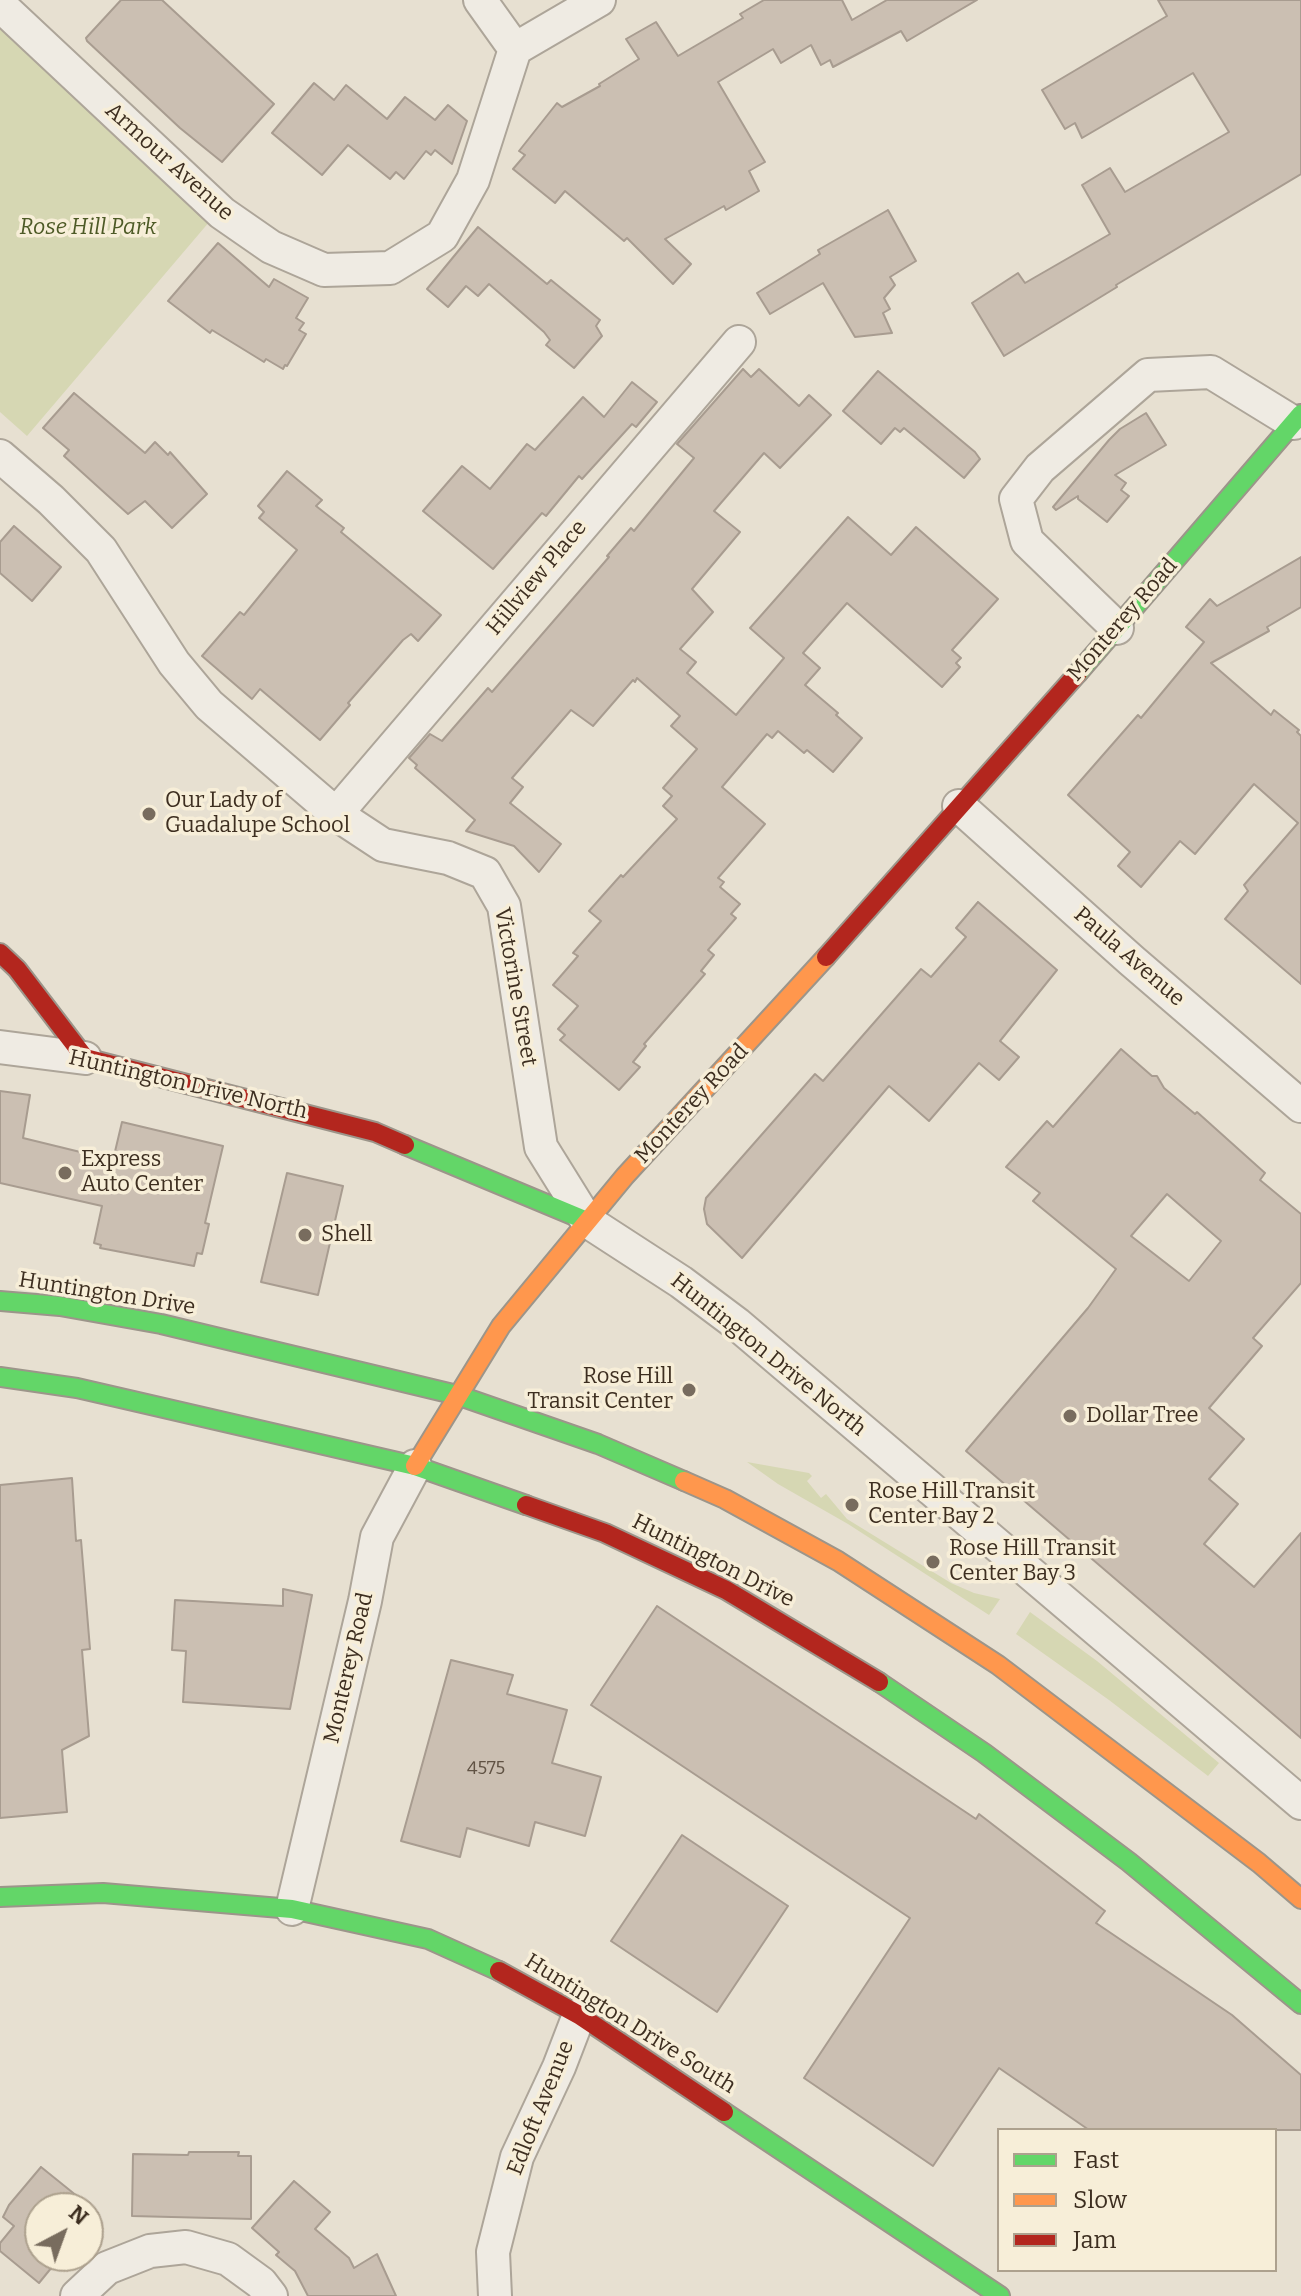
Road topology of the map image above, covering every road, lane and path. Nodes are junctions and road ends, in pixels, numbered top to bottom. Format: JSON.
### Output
{"nodes":[{"id":1,"x":480,"y":0,"type":"edge"},
{"id":2,"x":599,"y":0,"type":"edge"},
{"id":3,"x":0,"y":5,"type":"edge"},
{"id":4,"x":515,"y":49,"type":"junction"},
{"id":5,"x":739,"y":342,"type":"dead end"},
{"id":6,"x":1297,"y":418,"type":"edge"},
{"id":7,"x":0,"y":456,"type":"edge"},
{"id":8,"x":1117,"y":628,"type":"junction"},
{"id":9,"x":959,"y":806,"type":"junction"},
{"id":10,"x":336,"y":814,"type":"junction"},
{"id":11,"x":0,"y":953,"type":"edge"},
{"id":12,"x":0,"y":1047,"type":"edge"},
{"id":13,"x":85,"y":1058,"type":"junction"},
{"id":14,"x":1296,"y":1093,"type":"edge"},
{"id":15,"x":587,"y":1221,"type":"junction"},
{"id":16,"x":0,"y":1301,"type":"edge"},
{"id":17,"x":0,"y":1377,"type":"edge"},
{"id":18,"x":457,"y":1395,"type":"junction"},
{"id":19,"x":415,"y":1466,"type":"junction"},
{"id":20,"x":1301,"y":1803,"type":"edge"},
{"id":21,"x":0,"y":1897,"type":"edge"},
{"id":22,"x":1301,"y":1899,"type":"edge"},
{"id":23,"x":292,"y":1909,"type":"junction"},
{"id":24,"x":1301,"y":2004,"type":"edge"},
{"id":25,"x":579,"y":2015,"type":"junction"},
{"id":26,"x":77,"y":2296,"type":"edge"},
{"id":27,"x":271,"y":2296,"type":"edge"},
{"id":28,"x":495,"y":2296,"type":"edge"},
{"id":29,"x":1000,"y":2296,"type":"edge"}],
"edges":[{"from":1,"to":4,"type":"street"},
{"from":2,"to":4,"type":"street"},
{"from":3,"to":4,"type":"street","name":"Armour Avenue"},
{"from":5,"to":10,"type":"street","name":"Hillview Place"},
{"from":6,"to":8,"type":"street","name":"Monterey Road"},
{"from":6,"to":8,"type":"street"},
{"from":7,"to":10,"type":"street","name":"Victorine Street"},
{"from":8,"to":9,"type":"street","name":"Monterey Road"},
{"from":9,"to":14,"type":"street","name":"Paula Avenue"},
{"from":9,"to":15,"type":"street","name":"Monterey Road"},
{"from":10,"to":15,"type":"street","name":"Victorine Street"},
{"from":11,"to":13,"type":"street"},
{"from":12,"to":13,"type":"street","name":"Huntington Drive North"},
{"from":13,"to":15,"type":"street","name":"Huntington Drive North"},
{"from":15,"to":18,"type":"street","name":"Monterey Road"},
{"from":15,"to":20,"type":"street","name":"Huntington Drive North"},
{"from":16,"to":18,"type":"street","name":"Huntington Drive"},
{"from":17,"to":19,"type":"street","name":"Huntington Drive"},
{"from":18,"to":19,"type":"street","name":"Monterey Road"},
{"from":18,"to":22,"type":"street","name":"Huntington Drive"},
{"from":19,"to":23,"type":"street","name":"Monterey Road"},
{"from":19,"to":24,"type":"street","name":"Huntington Drive"},
{"from":21,"to":23,"type":"street","name":"Huntington Drive South"},
{"from":23,"to":25,"type":"street","name":"Huntington Drive South"},
{"from":25,"to":28,"type":"street","name":"Edloft Avenue"},
{"from":25,"to":29,"type":"street","name":"Huntington Drive South"},
{"from":26,"to":27,"type":"street"}]}
